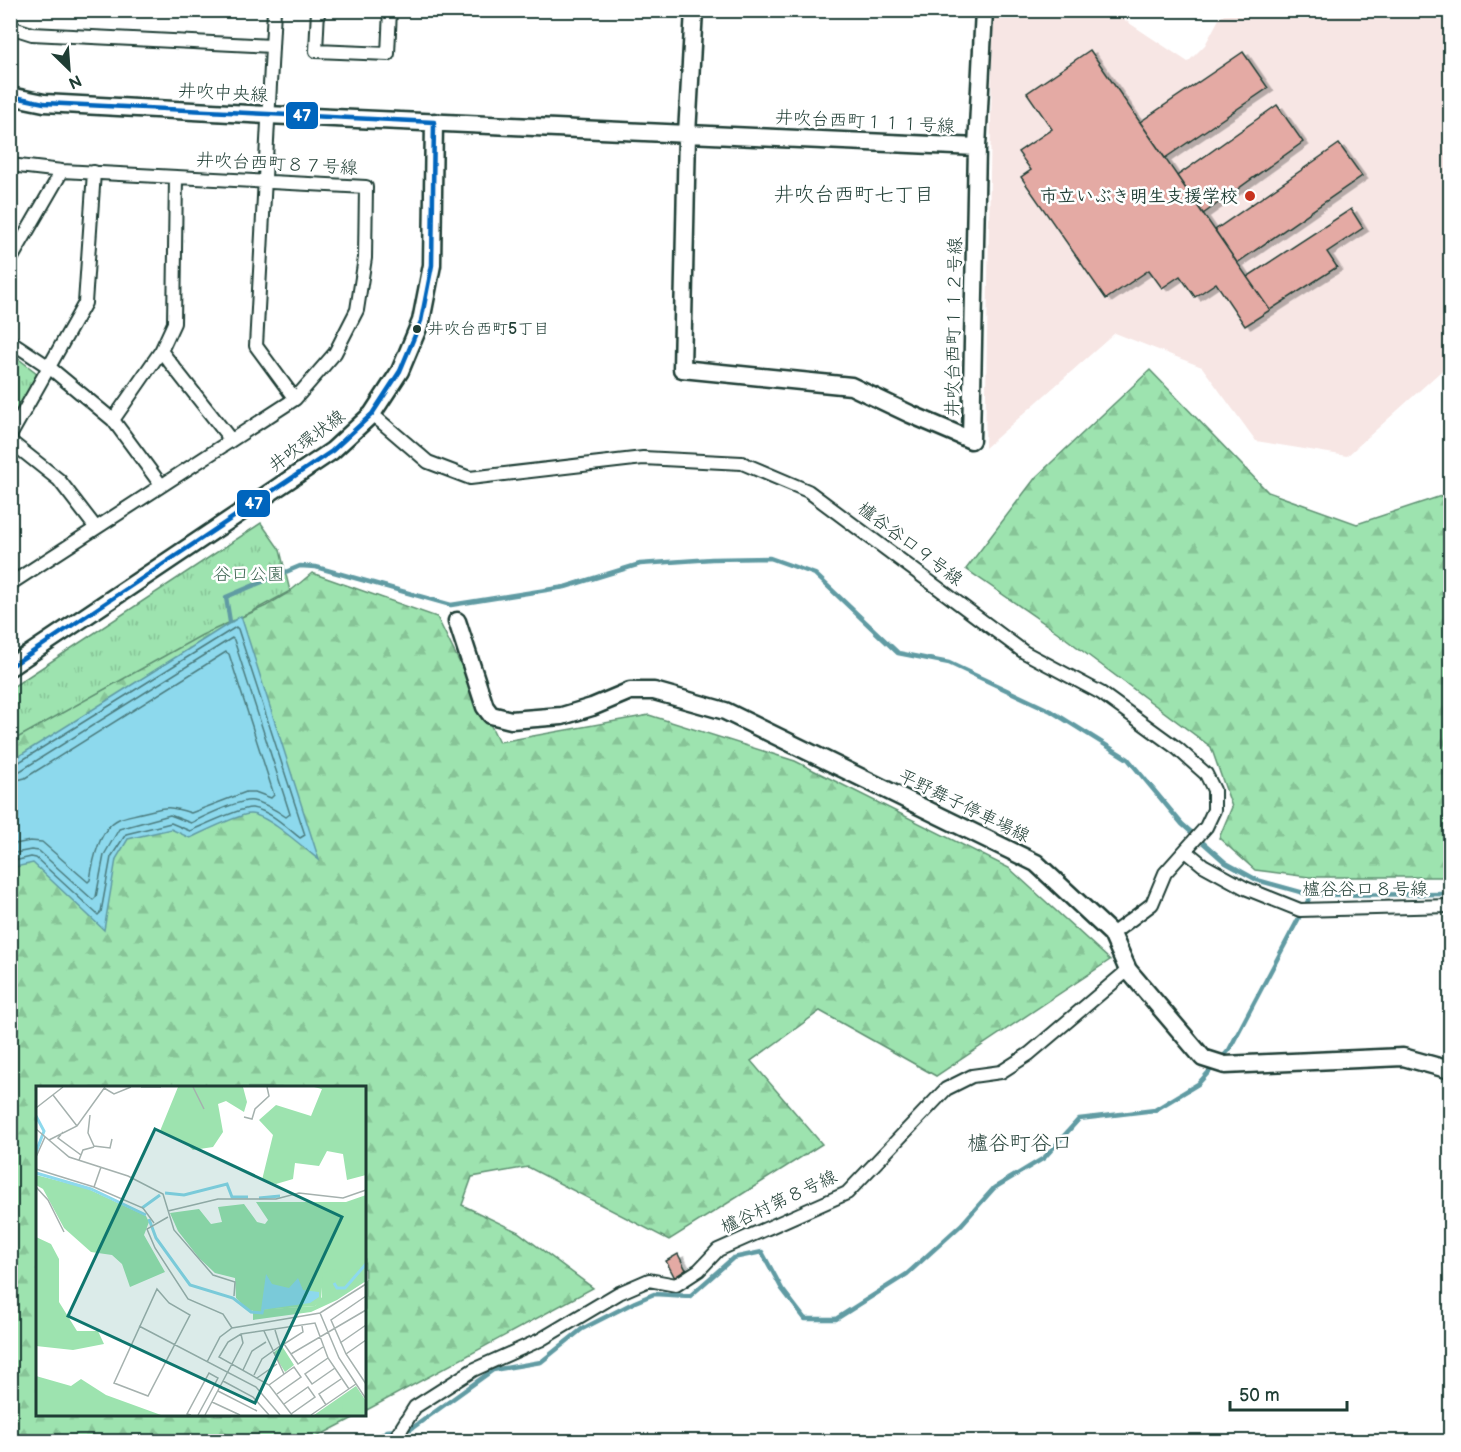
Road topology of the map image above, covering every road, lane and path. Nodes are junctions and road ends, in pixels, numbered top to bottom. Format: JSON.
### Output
{"nodes":[{"id":1,"x":274,"y":10,"type":"edge"},
{"id":2,"x":318,"y":10,"type":"edge"},
{"id":3,"x":390,"y":10,"type":"edge"},
{"id":4,"x":694,"y":10,"type":"edge"},
{"id":5,"x":984,"y":10,"type":"edge"},
{"id":6,"x":10,"y":27,"type":"edge"},
{"id":7,"x":272,"y":46,"type":"junction"},
{"id":8,"x":10,"y":96,"type":"edge"},
{"id":9,"x":267,"y":115,"type":"junction"},
{"id":10,"x":434,"y":122,"type":"junction"},
{"id":11,"x":687,"y":134,"type":"junction"},
{"id":12,"x":977,"y":147,"type":"junction"},
{"id":13,"x":10,"y":165,"type":"edge"},
{"id":14,"x":62,"y":171,"type":"junction"},
{"id":15,"x":94,"y":172,"type":"junction"},
{"id":16,"x":176,"y":177,"type":"junction"},
{"id":17,"x":265,"y":182,"type":"junction"},
{"id":18,"x":10,"y":261,"type":"edge"},
{"id":19,"x":10,"y":341,"type":"edge"},
{"id":20,"x":161,"y":351,"type":"junction"},
{"id":21,"x":49,"y":367,"type":"junction"},
{"id":22,"x":295,"y":399,"type":"junction"},
{"id":23,"x":372,"y":414,"type":"junction"},
{"id":24,"x":113,"y":420,"type":"junction"},
{"id":25,"x":10,"y":436,"type":"edge"},
{"id":26,"x":231,"y":440,"type":"junction"},
{"id":27,"x":10,"y":441,"type":"edge"},
{"id":28,"x":160,"y":485,"type":"junction"},
{"id":29,"x":96,"y":528,"type":"junction"},
{"id":30,"x":10,"y":584,"type":"edge"},
{"id":31,"x":457,"y":621,"type":"dead end"},
{"id":32,"x":10,"y":667,"type":"edge"},
{"id":33,"x":1189,"y":847,"type":"junction"},
{"id":34,"x":1450,"y":906,"type":"edge"},
{"id":35,"x":1112,"y":934,"type":"junction"},
{"id":36,"x":1128,"y":970,"type":"junction"},
{"id":37,"x":1450,"y":1070,"type":"edge"},
{"id":38,"x":395,"y":1439,"type":"edge"}],
"edges":[{"from":1,"to":7,"type":"street"},
{"from":2,"to":3,"type":"street"},
{"from":4,"to":11,"type":"street"},
{"from":5,"to":12,"type":"street","name":"井吹台西町１１１号線"},
{"from":6,"to":7,"type":"street"},
{"from":7,"to":9,"type":"street"},
{"from":8,"to":9,"type":"street","name":"井吹中央線"},
{"from":9,"to":10,"type":"street","name":"井吹中央線"},
{"from":9,"to":17,"type":"street"},
{"from":10,"to":11,"type":"street","name":"井吹台西町１１１号線"},
{"from":10,"to":23,"type":"street","name":"井吹環状線"},
{"from":11,"to":12,"type":"street","name":"井吹台西町１１１号線"},
{"from":11,"to":12,"type":"street","name":"井吹台西町１１２号線"},
{"from":13,"to":14,"type":"street","name":"井吹台西町８７号線"},
{"from":14,"to":15,"type":"street","name":"井吹台西町８７号線"},
{"from":14,"to":18,"type":"street"},
{"from":15,"to":16,"type":"street","name":"井吹台西町８７号線"},
{"from":15,"to":21,"type":"street"},
{"from":16,"to":17,"type":"street","name":"井吹台西町８７号線"},
{"from":16,"to":20,"type":"street"},
{"from":17,"to":22,"type":"street"},
{"from":17,"to":22,"type":"street","name":"井吹台西町８７号線"},
{"from":19,"to":21,"type":"street"},
{"from":20,"to":24,"type":"street"},
{"from":20,"to":26,"type":"street"},
{"from":21,"to":24,"type":"street"},
{"from":21,"to":25,"type":"street"},
{"from":22,"to":26,"type":"street","name":"井吹台西町８７号線"},
{"from":23,"to":32,"type":"street","name":"井吹環状線"},
{"from":23,"to":33,"type":"street","name":"櫨谷谷口９号線"},
{"from":24,"to":28,"type":"street"},
{"from":26,"to":28,"type":"street","name":"井吹台西町８７号線"},
{"from":27,"to":29,"type":"street"},
{"from":28,"to":29,"type":"street","name":"井吹台西町８７号線"},
{"from":29,"to":30,"type":"street","name":"井吹台西町８７号線"},
{"from":31,"to":35,"type":"street","name":"平野舞子停車場線"},
{"from":33,"to":34,"type":"street","name":"櫨谷谷口８号線"},
{"from":33,"to":35,"type":"street","name":"櫨谷谷口９号線"},
{"from":35,"to":36,"type":"street","name":"平野舞子停車場線"},
{"from":36,"to":37,"type":"street","name":"平野舞子停車場線"},
{"from":36,"to":38,"type":"street","name":"櫨谷村第８号線"}]}
